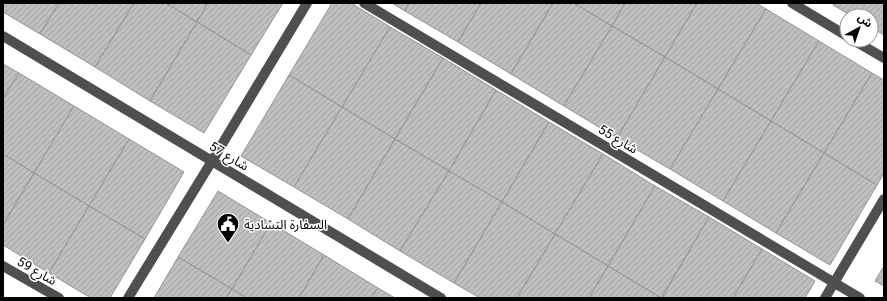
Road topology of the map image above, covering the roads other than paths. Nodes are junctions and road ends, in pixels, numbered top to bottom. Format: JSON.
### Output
{"nodes":[{"id":1,"x":307,"y":3,"type":"edge"},
{"id":2,"x":364,"y":3,"type":"edge"},
{"id":3,"x":792,"y":3,"type":"edge"},
{"id":4,"x":839,"y":31,"type":"edge"},
{"id":5,"x":3,"y":36,"type":"edge"},
{"id":6,"x":867,"y":48,"type":"edge"},
{"id":7,"x":884,"y":58,"type":"edge"},
{"id":8,"x":212,"y":161,"type":"junction"},
{"id":9,"x":884,"y":198,"type":"edge"},
{"id":10,"x":3,"y":266,"type":"edge"},
{"id":11,"x":834,"y":283,"type":"junction"},
{"id":12,"x":59,"y":298,"type":"edge"},
{"id":13,"x":128,"y":298,"type":"edge"},
{"id":14,"x":441,"y":298,"type":"edge"},
{"id":15,"x":825,"y":298,"type":"edge"},
{"id":16,"x":860,"y":298,"type":"edge"}],
"edges":[{"from":1,"to":8,"type":"street"},
{"from":2,"to":11,"type":"street","name":"شارع 55"},
{"from":3,"to":4,"type":"street"},
{"from":5,"to":8,"type":"street","name":"شارع 57"},
{"from":6,"to":7,"type":"street"},
{"from":8,"to":13,"type":"street"},
{"from":8,"to":14,"type":"street","name":"شارع 57"},
{"from":9,"to":11,"type":"street"},
{"from":10,"to":12,"type":"street","name":"شارع 59"},
{"from":11,"to":15,"type":"street"},
{"from":11,"to":16,"type":"street","name":"شارع 55"}]}
